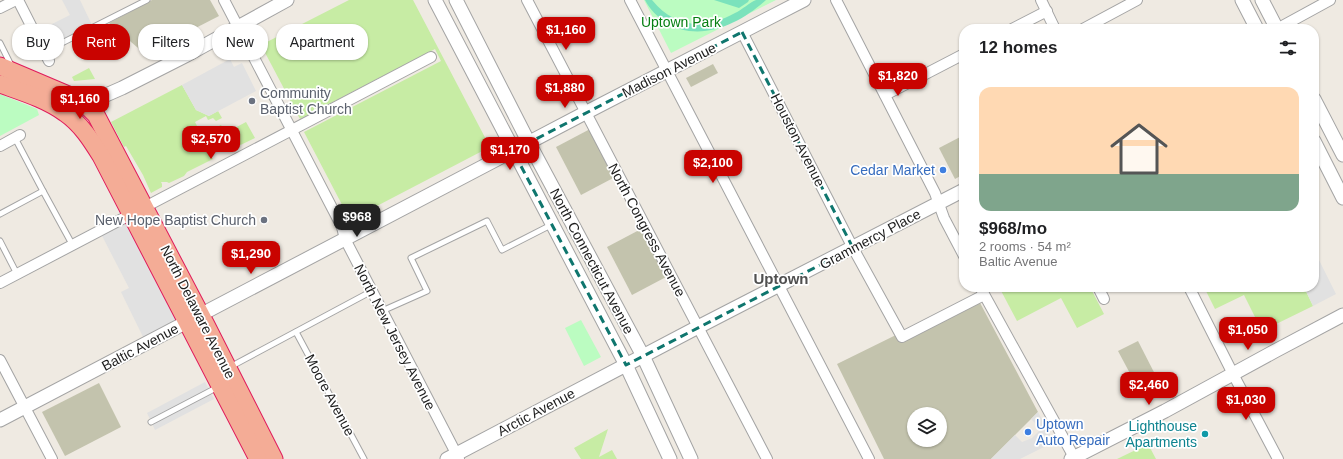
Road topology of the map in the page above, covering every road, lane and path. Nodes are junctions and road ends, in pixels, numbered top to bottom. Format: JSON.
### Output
{"nodes":[{"id":1,"x":17,"y":0,"type":"edge"},
{"id":2,"x":147,"y":0,"type":"edge"},
{"id":3,"x":224,"y":0,"type":"edge"},
{"id":4,"x":287,"y":0,"type":"edge"},
{"id":5,"x":435,"y":0,"type":"edge"},
{"id":6,"x":456,"y":0,"type":"edge"},
{"id":7,"x":527,"y":0,"type":"edge"},
{"id":8,"x":630,"y":0,"type":"edge"},
{"id":9,"x":804,"y":0,"type":"edge"},
{"id":10,"x":836,"y":0,"type":"edge"},
{"id":11,"x":1041,"y":0,"type":"edge"},
{"id":12,"x":1137,"y":0,"type":"edge"},
{"id":13,"x":1242,"y":0,"type":"edge"},
{"id":14,"x":1262,"y":0,"type":"edge"},
{"id":15,"x":1329,"y":0,"type":"edge"},
{"id":16,"x":0,"y":8,"type":"edge"},
{"id":17,"x":1046,"y":11,"type":"junction"},
{"id":18,"x":29,"y":24,"type":"edge"},
{"id":19,"x":236,"y":24,"type":"edge"},
{"id":20,"x":243,"y":24,"type":"edge"},
{"id":21,"x":1021,"y":24,"type":"edge"},
{"id":22,"x":1053,"y":24,"type":"edge"},
{"id":23,"x":1092,"y":24,"type":"edge"},
{"id":24,"x":1254,"y":24,"type":"edge"},
{"id":25,"x":1274,"y":24,"type":"edge"},
{"id":26,"x":1286,"y":24,"type":"edge"},
{"id":27,"x":742,"y":32,"type":"junction"},
{"id":28,"x":212,"y":41,"type":"edge"},
{"id":29,"x":64,"y":42,"type":"edge"},
{"id":30,"x":0,"y":43,"type":"edge"},
{"id":31,"x":431,"y":57,"type":"dead end"},
{"id":32,"x":959,"y":57,"type":"edge"},
{"id":33,"x":255,"y":60,"type":"edge"},
{"id":34,"x":5,"y":68,"type":"edge"},
{"id":35,"x":667,"y":71,"type":"junction"},
{"id":36,"x":0,"y":84,"type":"edge"},
{"id":37,"x":885,"y":95,"type":"junction"},
{"id":38,"x":85,"y":104,"type":"junction"},
{"id":39,"x":1319,"y":109,"type":"edge"},
{"id":40,"x":66,"y":113,"type":"junction"},
{"id":41,"x":585,"y":113,"type":"junction"},
{"id":42,"x":292,"y":130,"type":"junction"},
{"id":43,"x":18,"y":137,"type":"joint"},
{"id":44,"x":529,"y":143,"type":"junction"},
{"id":45,"x":0,"y":146,"type":"edge"},
{"id":46,"x":1319,"y":150,"type":"edge"},
{"id":47,"x":513,"y":151,"type":"junction"},
{"id":48,"x":1343,"y":155,"type":"edge"},
{"id":49,"x":43,"y":192,"type":"junction"},
{"id":50,"x":959,"y":192,"type":"edge"},
{"id":51,"x":1343,"y":198,"type":"edge"},
{"id":52,"x":938,"y":203,"type":"junction"},
{"id":53,"x":137,"y":211,"type":"junction"},
{"id":54,"x":0,"y":214,"type":"edge"},
{"id":55,"x":552,"y":225,"type":"junction"},
{"id":56,"x":345,"y":239,"type":"junction"},
{"id":57,"x":0,"y":241,"type":"edge"},
{"id":58,"x":72,"y":244,"type":"junction"},
{"id":59,"x":959,"y":246,"type":"edge"},
{"id":60,"x":853,"y":248,"type":"junction"},
{"id":61,"x":17,"y":274,"type":"junction"},
{"id":62,"x":0,"y":283,"type":"edge"},
{"id":63,"x":779,"y":286,"type":"junction"},
{"id":64,"x":372,"y":291,"type":"junction"},
{"id":65,"x":980,"y":292,"type":"edge"},
{"id":66,"x":983,"y":292,"type":"edge"},
{"id":67,"x":1100,"y":292,"type":"edge"},
{"id":68,"x":1192,"y":292,"type":"edge"},
{"id":69,"x":1104,"y":299,"type":"dead end"},
{"id":70,"x":382,"y":311,"type":"junction"},
{"id":71,"x":1343,"y":315,"type":"edge"},
{"id":72,"x":194,"y":319,"type":"junction"},
{"id":73,"x":698,"y":328,"type":"junction"},
{"id":74,"x":296,"y":332,"type":"junction"},
{"id":75,"x":643,"y":356,"type":"junction"},
{"id":76,"x":0,"y":360,"type":"edge"},
{"id":77,"x":626,"y":365,"type":"junction"},
{"id":78,"x":228,"y":368,"type":"junction"},
{"id":79,"x":1233,"y":374,"type":"junction"},
{"id":80,"x":220,"y":386,"type":"junction"},
{"id":81,"x":25,"y":407,"type":"junction"},
{"id":82,"x":0,"y":420,"type":"edge"},
{"id":83,"x":151,"y":422,"type":"dead end"},
{"id":84,"x":454,"y":457,"type":"edge"},
{"id":85,"x":1074,"y":458,"type":"edge"},
{"id":86,"x":52,"y":459,"type":"edge"},
{"id":87,"x":258,"y":459,"type":"edge"},
{"id":88,"x":274,"y":459,"type":"edge"},
{"id":89,"x":364,"y":459,"type":"edge"},
{"id":90,"x":670,"y":459,"type":"edge"},
{"id":91,"x":691,"y":459,"type":"edge"},
{"id":92,"x":767,"y":459,"type":"edge"},
{"id":93,"x":869,"y":459,"type":"edge"},
{"id":94,"x":1278,"y":459,"type":"edge"}],
"edges":[{"from":1,"to":16,"type":"street"},
{"from":1,"to":18,"type":"street"},
{"from":2,"to":29,"type":"lane"},
{"from":3,"to":19,"type":"street","name":"North New Jersey Avenue"},
{"from":4,"to":20,"type":"street"},
{"from":5,"to":47,"type":"street","name":"North Connecticut Avenue"},
{"from":6,"to":44,"type":"street","name":"North Connecticut Avenue"},
{"from":7,"to":41,"type":"street","name":"North Congress Avenue"},
{"from":8,"to":35,"type":"street"},
{"from":9,"to":27,"type":"street","name":"Madison Avenue"},
{"from":10,"to":37,"type":"street"},
{"from":11,"to":17,"type":"street"},
{"from":12,"to":23,"type":"street"},
{"from":13,"to":24,"type":"street"},
{"from":14,"to":25,"type":"street"},
{"from":15,"to":26,"type":"street"},
{"from":17,"to":21,"type":"street"},
{"from":17,"to":22,"type":"street"},
{"from":27,"to":35,"type":"street","name":"Madison Avenue"},
{"from":27,"to":60,"type":"street","name":"Houston Avenue"},
{"from":28,"to":38,"type":"street"},
{"from":30,"to":34,"type":"lane"},
{"from":31,"to":42,"type":"street"},
{"from":32,"to":37,"type":"street"},
{"from":33,"to":42,"type":"street","name":"North New Jersey Avenue"},
{"from":34,"to":38,"type":"highway"},
{"from":35,"to":41,"type":"street","name":"Madison Avenue"},
{"from":35,"to":63,"type":"street"},
{"from":36,"to":40,"type":"highway","name":"North Delaware Avenue"},
{"from":37,"to":52,"type":"street"},
{"from":38,"to":40,"type":"street"},
{"from":38,"to":53,"type":"highway","name":"North Delaware Avenue"},
{"from":39,"to":48,"type":"street"},
{"from":40,"to":53,"type":"highway","name":"North Delaware Avenue"},
{"from":41,"to":44,"type":"street","name":"Madison Avenue"},
{"from":41,"to":73,"type":"street","name":"North Congress Avenue"},
{"from":42,"to":53,"type":"street"},
{"from":42,"to":56,"type":"street","name":"North New Jersey Avenue"},
{"from":43,"to":45,"type":"street"},
{"from":43,"to":49,"type":"lane"},
{"from":44,"to":47,"type":"street","name":"Madison Avenue"},
{"from":44,"to":75,"type":"street","name":"North Connecticut Avenue"},
{"from":46,"to":51,"type":"street"},
{"from":47,"to":55,"type":"street","name":"North Connecticut Avenue"},
{"from":47,"to":56,"type":"street","name":"Baltic Avenue"},
{"from":49,"to":54,"type":"lane"},
{"from":49,"to":58,"type":"lane"},
{"from":50,"to":52,"type":"street","name":"Grammercy Place"},
{"from":52,"to":59,"type":"street"},
{"from":52,"to":60,"type":"street","name":"Grammercy Place"},
{"from":53,"to":58,"type":"street"},
{"from":53,"to":72,"type":"highway","name":"North Delaware Avenue"},
{"from":55,"to":70,"type":"lane"},
{"from":55,"to":77,"type":"street","name":"North Connecticut Avenue"},
{"from":56,"to":64,"type":"street","name":"North New Jersey Avenue"},
{"from":56,"to":72,"type":"street","name":"Baltic Avenue"},
{"from":57,"to":61,"type":"lane"},
{"from":58,"to":61,"type":"street"},
{"from":60,"to":63,"type":"street","name":"Grammercy Place"},
{"from":60,"to":65,"type":"street","name":"Houston Avenue"},
{"from":61,"to":62,"type":"street"},
{"from":63,"to":73,"type":"street","name":"Grammercy Place"},
{"from":63,"to":93,"type":"street"},
{"from":64,"to":70,"type":"street","name":"North New Jersey Avenue"},
{"from":64,"to":74,"type":"lane"},
{"from":66,"to":85,"type":"street"},
{"from":67,"to":69,"type":"street"},
{"from":68,"to":79,"type":"street"},
{"from":70,"to":84,"type":"street","name":"North New Jersey Avenue"},
{"from":71,"to":79,"type":"street"},
{"from":72,"to":78,"type":"highway","name":"North Delaware Avenue"},
{"from":72,"to":80,"type":"highway","name":"North Delaware Avenue"},
{"from":72,"to":81,"type":"street","name":"Baltic Avenue"},
{"from":73,"to":75,"type":"street","name":"Grammercy Place"},
{"from":73,"to":92,"type":"street","name":"North Congress Avenue"},
{"from":74,"to":78,"type":"lane"},
{"from":74,"to":89,"type":"lane","name":"Moore Avenue"},
{"from":75,"to":77,"type":"street","name":"Grammercy Place"},
{"from":75,"to":91,"type":"street","name":"North Connecticut Avenue"},
{"from":76,"to":81,"type":"street"},
{"from":77,"to":84,"type":"street","name":"Arctic Avenue"},
{"from":77,"to":90,"type":"street","name":"North Connecticut Avenue"},
{"from":78,"to":88,"type":"highway","name":"North Delaware Avenue"},
{"from":79,"to":85,"type":"street"},
{"from":79,"to":94,"type":"street"},
{"from":80,"to":83,"type":"lane"},
{"from":80,"to":87,"type":"highway","name":"North Delaware Avenue"},
{"from":81,"to":82,"type":"street","name":"Baltic Avenue"},
{"from":81,"to":86,"type":"street"}]}
